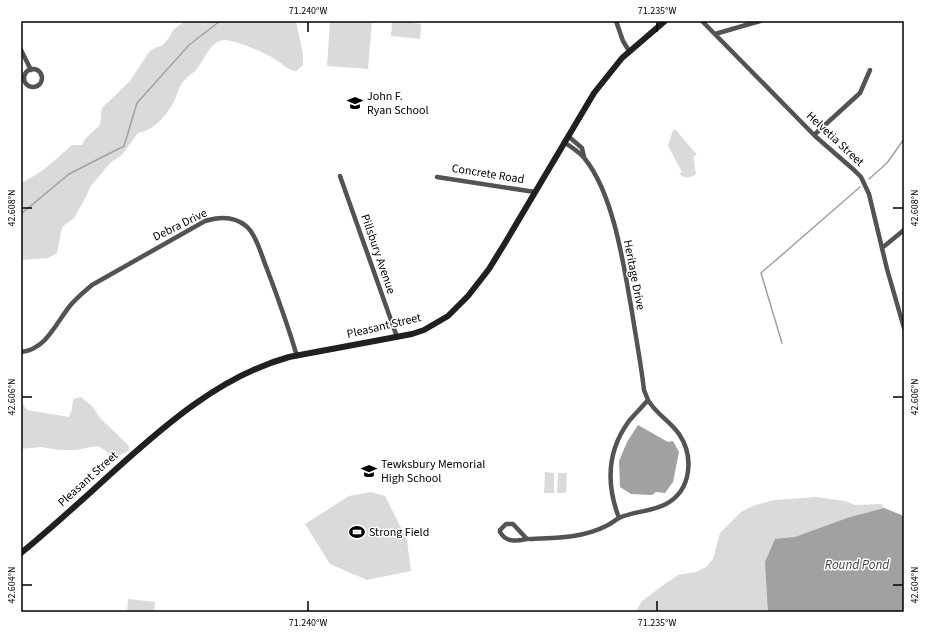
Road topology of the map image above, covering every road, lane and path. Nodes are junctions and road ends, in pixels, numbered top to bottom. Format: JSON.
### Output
{"nodes":[{"id":1,"x":616,"y":21,"type":"edge"},
{"id":2,"x":665,"y":21,"type":"edge"},
{"id":3,"x":702,"y":21,"type":"edge"},
{"id":4,"x":760,"y":21,"type":"edge"},
{"id":5,"x":715,"y":34,"type":"junction"},
{"id":6,"x":21,"y":50,"type":"edge"},
{"id":7,"x":629,"y":51,"type":"junction"},
{"id":8,"x":31,"y":70,"type":"junction"},
{"id":9,"x":870,"y":70,"type":"dead end"},
{"id":10,"x":814,"y":135,"type":"junction"},
{"id":11,"x":568,"y":136,"type":"junction"},
{"id":12,"x":564,"y":142,"type":"junction"},
{"id":13,"x":585,"y":158,"type":"junction"},
{"id":14,"x":340,"y":176,"type":"dead end"},
{"id":15,"x":437,"y":177,"type":"dead end"},
{"id":16,"x":535,"y":192,"type":"junction"},
{"id":17,"x":904,"y":230,"type":"edge"},
{"id":18,"x":882,"y":248,"type":"junction"},
{"id":19,"x":904,"y":328,"type":"edge"},
{"id":20,"x":397,"y":337,"type":"junction"},
{"id":21,"x":21,"y":352,"type":"edge"},
{"id":22,"x":297,"y":356,"type":"junction"},
{"id":23,"x":648,"y":400,"type":"junction"},
{"id":24,"x":620,"y":518,"type":"junction"},
{"id":25,"x":500,"y":532,"type":"joint"},
{"id":26,"x":529,"y":539,"type":"dead end"},
{"id":27,"x":21,"y":553,"type":"edge"}],
"edges":[{"from":1,"to":7,"type":"street"},
{"from":2,"to":7,"type":"main road","name":"Pleasant Street"},
{"from":3,"to":5,"type":"street","name":"Helvetia Street"},
{"from":4,"to":5,"type":"street"},
{"from":5,"to":10,"type":"street","name":"Helvetia Street"},
{"from":6,"to":8,"type":"street"},
{"from":7,"to":11,"type":"main road","name":"Pleasant Street"},
{"from":8,"to":8,"type":"street"},
{"from":9,"to":10,"type":"street"},
{"from":10,"to":18,"type":"street","name":"Helvetia Street"},
{"from":11,"to":12,"type":"main road","name":"Pleasant Street"},
{"from":11,"to":13,"type":"street","name":"Heritage Drive"},
{"from":12,"to":13,"type":"street","name":"Heritage Drive"},
{"from":12,"to":16,"type":"main road","name":"Pleasant Street"},
{"from":13,"to":23,"type":"street","name":"Heritage Drive"},
{"from":14,"to":20,"type":"street","name":"Pillsbury Avenue"},
{"from":15,"to":16,"type":"street","name":"Concrete Road"},
{"from":16,"to":20,"type":"main road","name":"Pleasant Street"},
{"from":17,"to":18,"type":"street"},
{"from":18,"to":19,"type":"street","name":"Helvetia Street"},
{"from":20,"to":22,"type":"main road","name":"Pleasant Street"},
{"from":21,"to":22,"type":"street","name":"Debra Drive"},
{"from":22,"to":27,"type":"main road","name":"Pleasant Street"},
{"from":23,"to":24,"type":"street"},
{"from":23,"to":24,"type":"street","name":"Heritage Drive"},
{"from":24,"to":26,"type":"street","name":"Heritage Drive"},
{"from":25,"to":25,"type":"street"}]}
